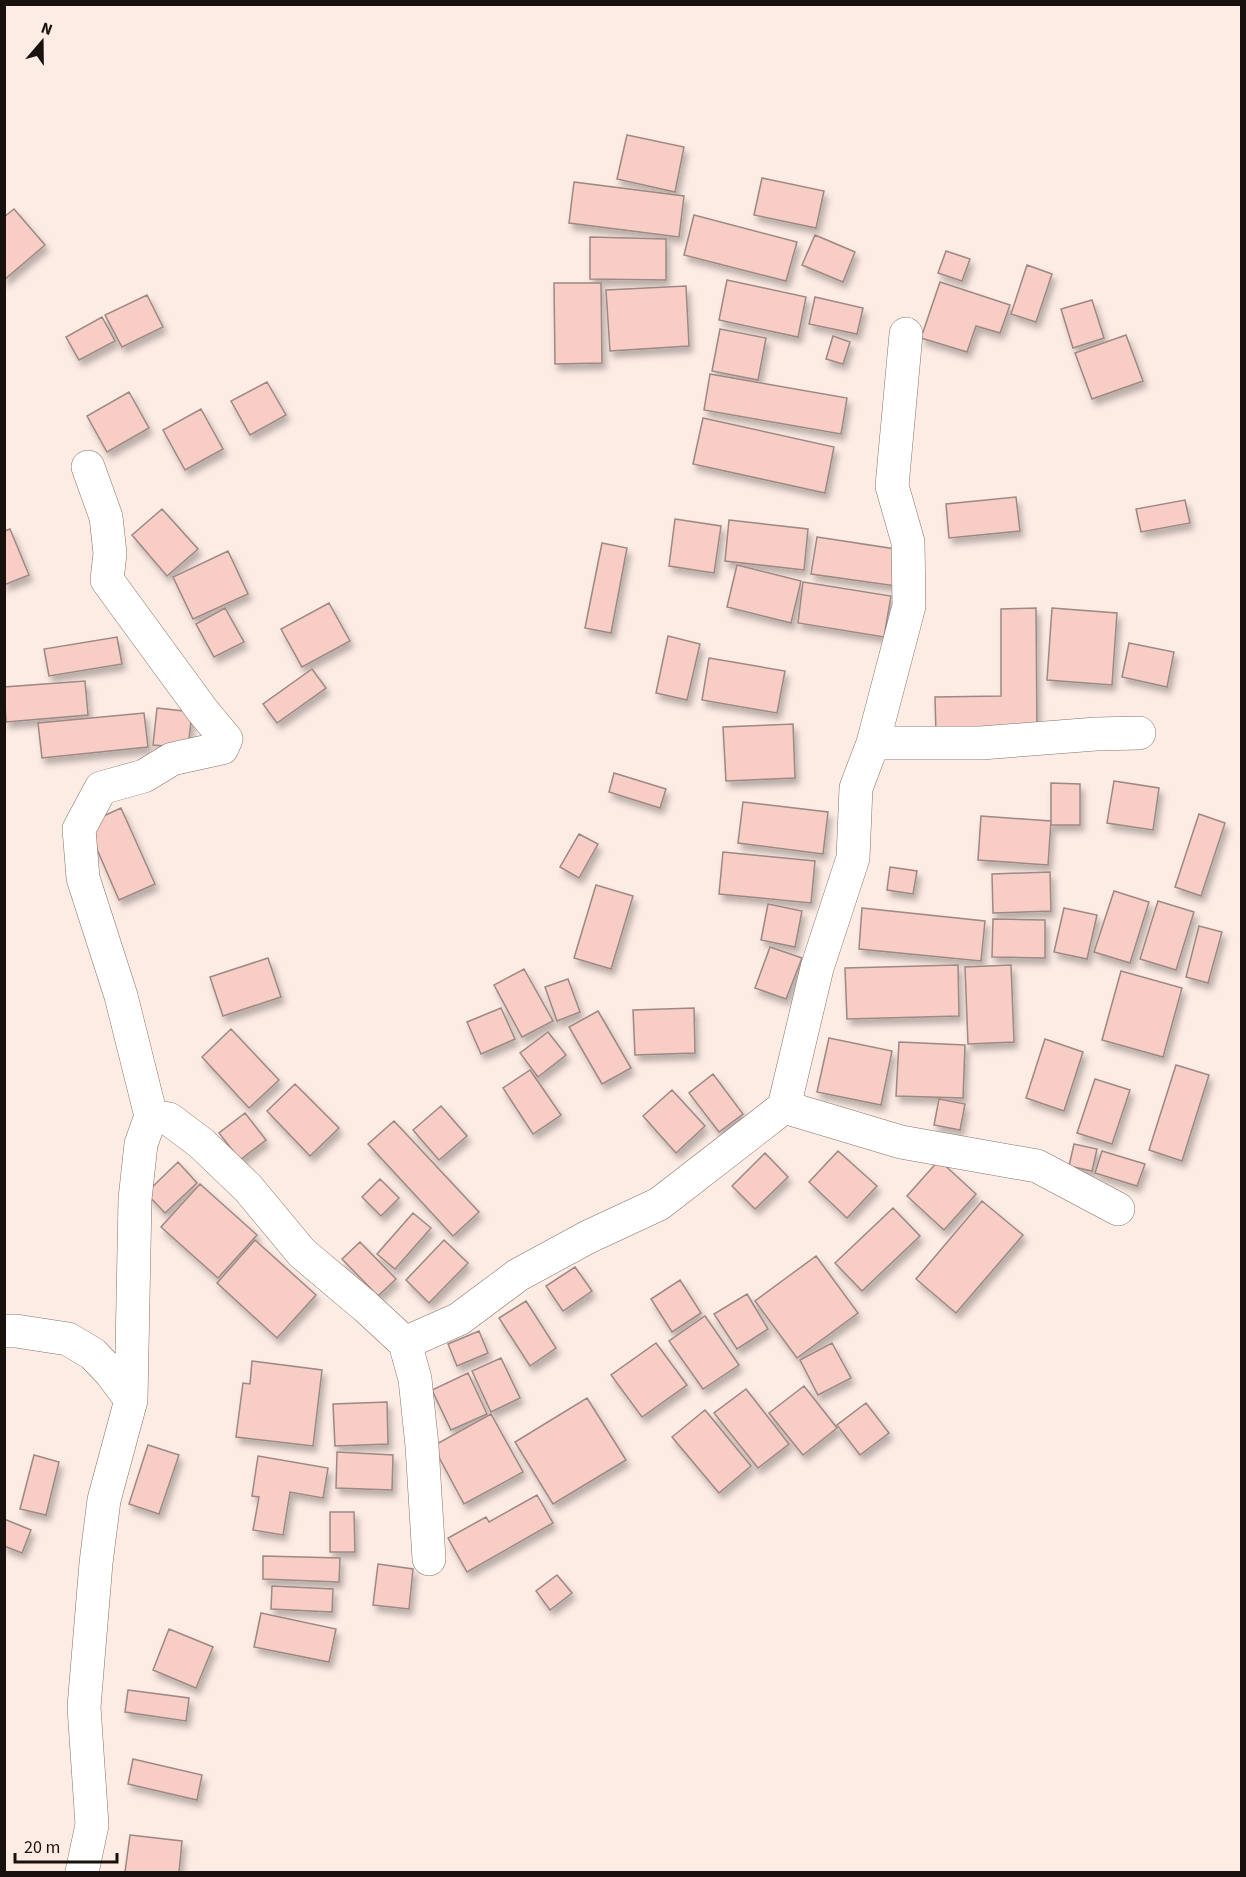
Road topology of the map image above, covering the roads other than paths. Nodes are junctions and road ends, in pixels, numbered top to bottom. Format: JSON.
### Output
{"nodes":[{"id":1,"x":906,"y":334,"type":"dead end"},
{"id":2,"x":88,"y":467,"type":"dead end"},
{"id":3,"x":1139,"y":733,"type":"dead end"},
{"id":4,"x":873,"y":743,"type":"junction"},
{"id":5,"x":784,"y":1107,"type":"junction"},
{"id":6,"x":150,"y":1116,"type":"junction"},
{"id":7,"x":1118,"y":1209,"type":"dead end"},
{"id":8,"x":4,"y":1331,"type":"edge"},
{"id":9,"x":405,"y":1342,"type":"junction"},
{"id":10,"x":131,"y":1400,"type":"junction"},
{"id":11,"x":429,"y":1559,"type":"dead end"},
{"id":12,"x":82,"y":1872,"type":"edge"}],
"edges":[{"from":1,"to":4,"type":"street"},
{"from":2,"to":6,"type":"street"},
{"from":3,"to":4,"type":"street"},
{"from":4,"to":5,"type":"street"},
{"from":5,"to":7,"type":"street"},
{"from":5,"to":9,"type":"street"},
{"from":6,"to":9,"type":"street"},
{"from":6,"to":10,"type":"street"},
{"from":8,"to":10,"type":"street"},
{"from":9,"to":11,"type":"street"},
{"from":10,"to":12,"type":"street"}]}
